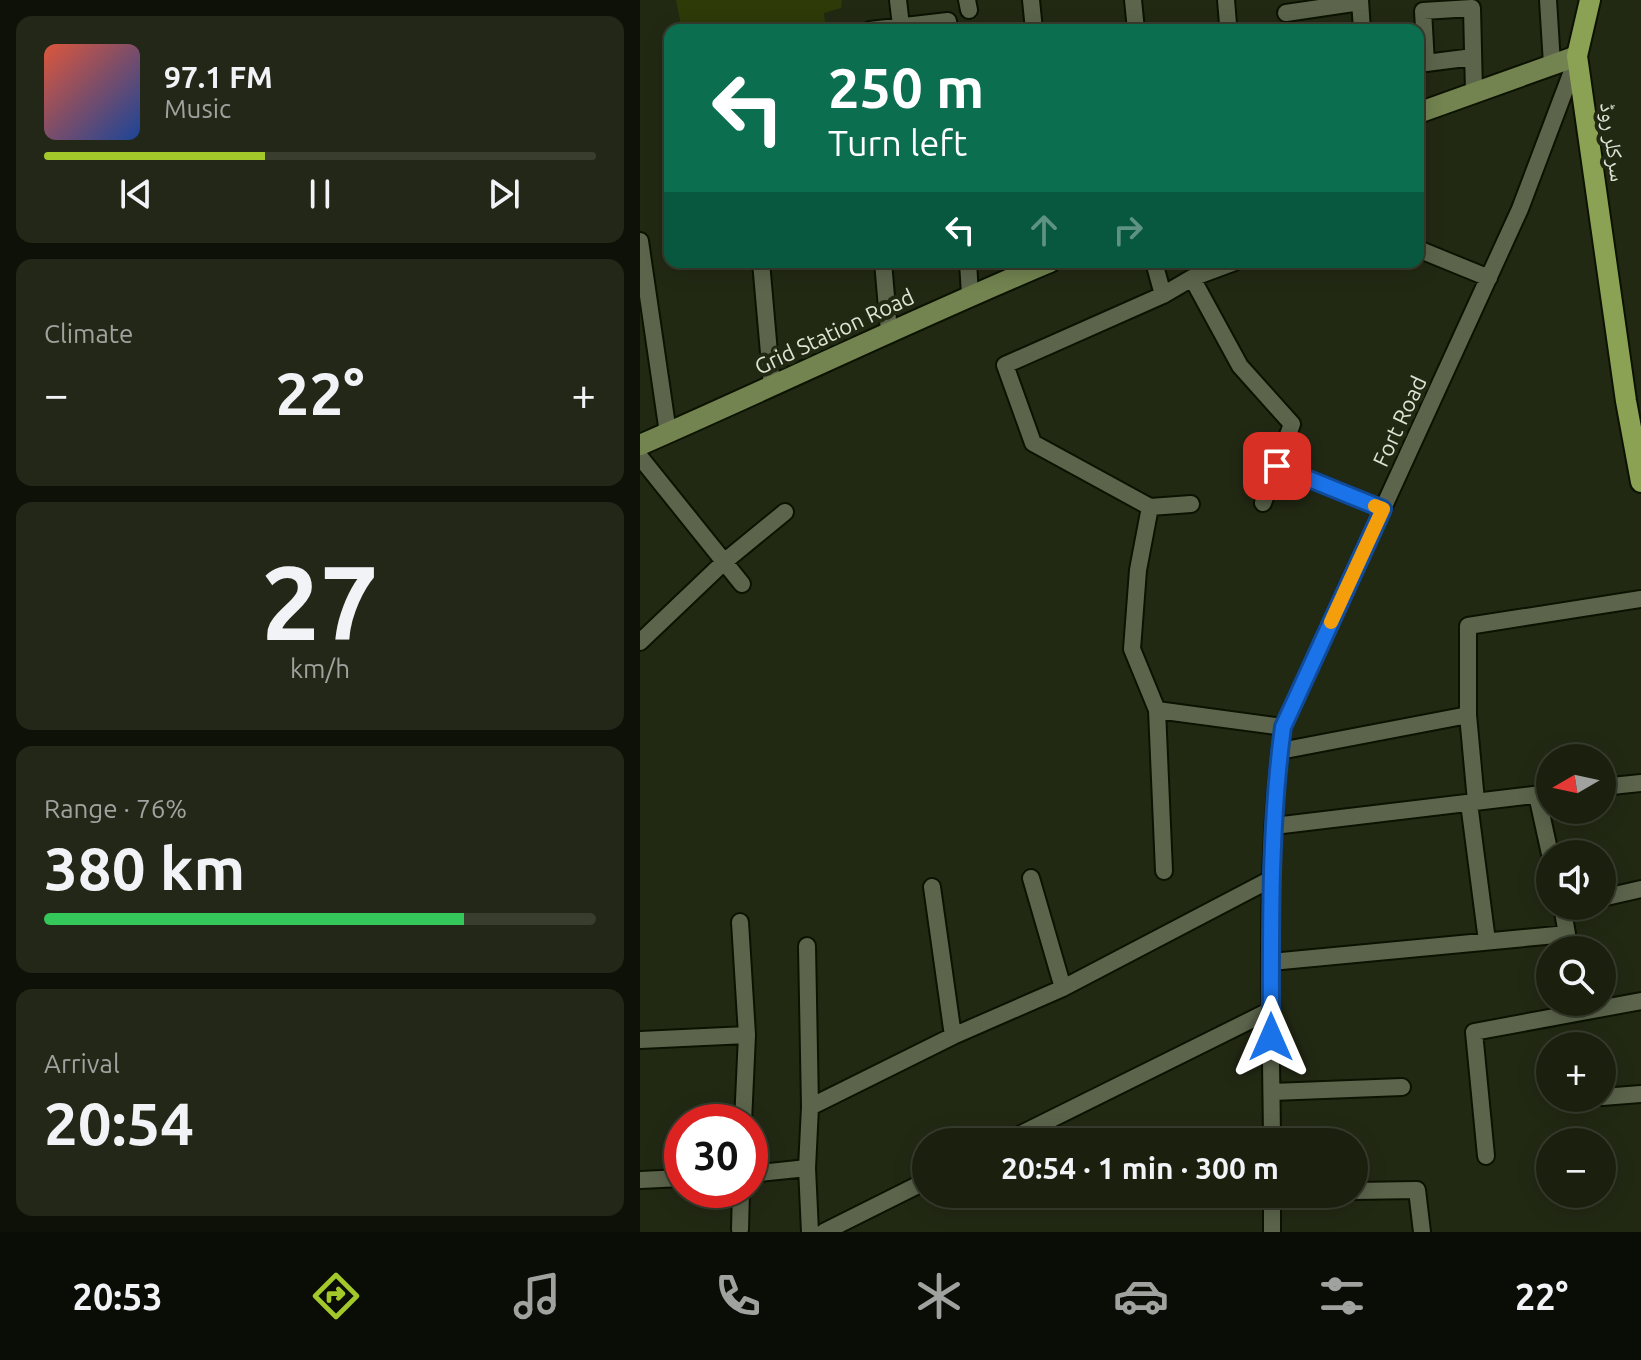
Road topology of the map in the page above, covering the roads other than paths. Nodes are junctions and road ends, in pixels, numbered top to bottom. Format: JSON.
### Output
{"nodes":[{"id":1,"x":898,"y":0,"type":"edge"},
{"id":2,"x":1031,"y":0,"type":"edge"},
{"id":3,"x":1133,"y":0,"type":"edge"},
{"id":4,"x":1226,"y":0,"type":"edge"},
{"id":5,"x":1548,"y":0,"type":"edge"},
{"id":6,"x":1590,"y":0,"type":"edge"},
{"id":7,"x":1360,"y":1,"type":"edge"},
{"id":8,"x":1462,"y":5,"type":"edge"},
{"id":9,"x":1286,"y":13,"type":"dead end"},
{"id":10,"x":901,"y":24,"type":"edge"},
{"id":11,"x":920,"y":24,"type":"edge"},
{"id":12,"x":948,"y":24,"type":"edge"},
{"id":13,"x":1033,"y":24,"type":"edge"},
{"id":14,"x":1135,"y":24,"type":"edge"},
{"id":15,"x":1228,"y":24,"type":"dead end"},
{"id":16,"x":1362,"y":24,"type":"edge"},
{"id":17,"x":1424,"y":24,"type":"edge"},
{"id":18,"x":1424,"y":28,"type":"edge"},
{"id":19,"x":1577,"y":56,"type":"junction"},
{"id":20,"x":1473,"y":57,"type":"junction"},
{"id":21,"x":1552,"y":64,"type":"junction"},
{"id":22,"x":1474,"y":92,"type":"junction"},
{"id":23,"x":1424,"y":111,"type":"edge"},
{"id":24,"x":640,"y":241,"type":"edge"},
{"id":25,"x":1424,"y":251,"type":"edge"},
{"id":26,"x":762,"y":268,"type":"edge"},
{"id":27,"x":884,"y":268,"type":"edge"},
{"id":28,"x":968,"y":268,"type":"edge"},
{"id":29,"x":1035,"y":268,"type":"edge"},
{"id":30,"x":1156,"y":268,"type":"edge"},
{"id":31,"x":1219,"y":268,"type":"edge"},
{"id":32,"x":1192,"y":278,"type":"junction"},
{"id":33,"x":1489,"y":278,"type":"junction"},
{"id":34,"x":970,"y":295,"type":"junction"},
{"id":35,"x":1163,"y":295,"type":"junction"},
{"id":36,"x":889,"y":331,"type":"junction"},
{"id":37,"x":772,"y":387,"type":"junction"},
{"id":38,"x":668,"y":433,"type":"junction"},
{"id":39,"x":640,"y":445,"type":"edge"},
{"id":40,"x":640,"y":457,"type":"edge"},
{"id":41,"x":1277,"y":466,"type":"junction"},
{"id":42,"x":1641,"y":482,"type":"edge"},
{"id":43,"x":1263,"y":503,"type":"dead end"},
{"id":44,"x":1191,"y":504,"type":"dead end"},
{"id":45,"x":1150,"y":507,"type":"junction"},
{"id":46,"x":1383,"y":509,"type":"junction"},
{"id":47,"x":785,"y":512,"type":"dead end"},
{"id":48,"x":724,"y":562,"type":"junction"},
{"id":49,"x":742,"y":584,"type":"dead end"},
{"id":50,"x":1641,"y":599,"type":"edge"},
{"id":51,"x":640,"y":642,"type":"edge"},
{"id":52,"x":1157,"y":710,"type":"junction"},
{"id":53,"x":1468,"y":715,"type":"junction"},
{"id":54,"x":1283,"y":727,"type":"junction"},
{"id":55,"x":1280,"y":751,"type":"junction"},
{"id":56,"x":1641,"y":783,"type":"edge"},
{"id":57,"x":1616,"y":786,"type":"edge"},
{"id":58,"x":1536,"y":795,"type":"edge"},
{"id":59,"x":1472,"y":802,"type":"junction"},
{"id":60,"x":1274,"y":826,"type":"junction"},
{"id":61,"x":1164,"y":871,"type":"dead end"},
{"id":62,"x":1031,"y":878,"type":"dead end"},
{"id":63,"x":1271,"y":879,"type":"junction"},
{"id":64,"x":932,"y":887,"type":"dead end"},
{"id":65,"x":1641,"y":889,"type":"edge"},
{"id":66,"x":1616,"y":895,"type":"edge"},
{"id":67,"x":1565,"y":920,"type":"edge"},
{"id":68,"x":740,"y":922,"type":"dead end"},
{"id":69,"x":1487,"y":941,"type":"junction"},
{"id":70,"x":807,"y":946,"type":"dead end"},
{"id":71,"x":1271,"y":962,"type":"junction"},
{"id":72,"x":1063,"y":988,"type":"junction"},
{"id":73,"x":1641,"y":1001,"type":"edge"},
{"id":74,"x":1271,"y":1010,"type":"junction"},
{"id":75,"x":747,"y":1035,"type":"junction"},
{"id":76,"x":953,"y":1036,"type":"junction"},
{"id":77,"x":640,"y":1040,"type":"edge"},
{"id":78,"x":1402,"y":1087,"type":"dead end"},
{"id":79,"x":1272,"y":1092,"type":"junction"},
{"id":80,"x":1641,"y":1094,"type":"edge"},
{"id":81,"x":1616,"y":1096,"type":"edge"},
{"id":82,"x":744,"y":1104,"type":"edge"},
{"id":83,"x":810,"y":1107,"type":"junction"},
{"id":84,"x":1033,"y":1128,"type":"edge"},
{"id":85,"x":1272,"y":1128,"type":"edge"},
{"id":86,"x":1486,"y":1156,"type":"dead end"},
{"id":87,"x":807,"y":1168,"type":"junction"},
{"id":88,"x":768,"y":1172,"type":"edge"},
{"id":89,"x":664,"y":1179,"type":"edge"},
{"id":90,"x":640,"y":1180,"type":"edge"},
{"id":91,"x":912,"y":1188,"type":"edge"},
{"id":92,"x":1368,"y":1191,"type":"edge"},
{"id":93,"x":741,"y":1208,"type":"edge"},
{"id":94,"x":1272,"y":1208,"type":"edge"},
{"id":95,"x":740,"y":1229,"type":"dead end"},
{"id":96,"x":810,"y":1232,"type":"edge"},
{"id":97,"x":824,"y":1232,"type":"edge"},
{"id":98,"x":1272,"y":1232,"type":"edge"},
{"id":99,"x":1422,"y":1232,"type":"edge"}],
"edges":[{"from":1,"to":10,"type":"street"},
{"from":2,"to":13,"type":"street"},
{"from":3,"to":14,"type":"street"},
{"from":4,"to":15,"type":"street"},
{"from":5,"to":21,"type":"street"},
{"from":6,"to":19,"type":"main road","name":"سرکلر روڈ"},
{"from":7,"to":9,"type":"street"},
{"from":7,"to":16,"type":"street"},
{"from":8,"to":17,"type":"street"},
{"from":8,"to":20,"type":"street"},
{"from":11,"to":12,"type":"street"},
{"from":18,"to":20,"type":"street"},
{"from":19,"to":21,"type":"main road"},
{"from":19,"to":33,"type":"street","name":"Fort Road"},
{"from":19,"to":42,"type":"main road","name":"سرکلر روڈ"},
{"from":20,"to":22,"type":"street"},
{"from":21,"to":22,"type":"main road"},
{"from":22,"to":23,"type":"main road"},
{"from":24,"to":38,"type":"street"},
{"from":25,"to":33,"type":"street"},
{"from":26,"to":37,"type":"street"},
{"from":27,"to":36,"type":"street"},
{"from":28,"to":34,"type":"street"},
{"from":29,"to":34,"type":"main road","name":"Grid Station Road"},
{"from":30,"to":35,"type":"street"},
{"from":31,"to":32,"type":"street"},
{"from":32,"to":35,"type":"street"},
{"from":32,"to":41,"type":"street"},
{"from":33,"to":46,"type":"street","name":"Fort Road"},
{"from":34,"to":36,"type":"main road","name":"Grid Station Road"},
{"from":35,"to":45,"type":"street"},
{"from":36,"to":37,"type":"main road","name":"Grid Station Road"},
{"from":37,"to":38,"type":"main road","name":"Grid Station Road"},
{"from":38,"to":39,"type":"main road","name":"Grid Station Road"},
{"from":40,"to":48,"type":"street"},
{"from":41,"to":43,"type":"street"},
{"from":41,"to":46,"type":"street"},
{"from":44,"to":45,"type":"street"},
{"from":45,"to":52,"type":"street"},
{"from":46,"to":54,"type":"street","name":"Fort Road"},
{"from":47,"to":48,"type":"street"},
{"from":48,"to":49,"type":"street"},
{"from":48,"to":51,"type":"street"},
{"from":50,"to":53,"type":"street"},
{"from":52,"to":54,"type":"street"},
{"from":52,"to":61,"type":"street"},
{"from":53,"to":55,"type":"street"},
{"from":53,"to":59,"type":"street"},
{"from":54,"to":55,"type":"street","name":"Fort Road"},
{"from":55,"to":60,"type":"street","name":"Fort Road"},
{"from":56,"to":57,"type":"street"},
{"from":58,"to":59,"type":"street"},
{"from":59,"to":60,"type":"street"},
{"from":59,"to":69,"type":"street"},
{"from":60,"to":63,"type":"street","name":"Fort Road"},
{"from":62,"to":72,"type":"street"},
{"from":63,"to":71,"type":"street","name":"Fort Road"},
{"from":63,"to":72,"type":"street"},
{"from":64,"to":76,"type":"street"},
{"from":65,"to":66,"type":"street"},
{"from":67,"to":69,"type":"street"},
{"from":68,"to":75,"type":"street"},
{"from":69,"to":71,"type":"street"},
{"from":70,"to":83,"type":"street"},
{"from":71,"to":74,"type":"street","name":"Fort Road"},
{"from":72,"to":76,"type":"street"},
{"from":73,"to":86,"type":"street"},
{"from":74,"to":79,"type":"street","name":"Fort Road"},
{"from":74,"to":84,"type":"street"},
{"from":75,"to":77,"type":"street"},
{"from":75,"to":82,"type":"street"},
{"from":76,"to":83,"type":"street"},
{"from":78,"to":79,"type":"street"},
{"from":79,"to":85,"type":"street","name":"Fort Road"},
{"from":80,"to":81,"type":"street"},
{"from":83,"to":87,"type":"street"},
{"from":87,"to":88,"type":"street"},
{"from":87,"to":96,"type":"street"},
{"from":89,"to":90,"type":"street"},
{"from":91,"to":97,"type":"street"},
{"from":92,"to":99,"type":"street"},
{"from":93,"to":95,"type":"street"},
{"from":94,"to":98,"type":"street"}]}
